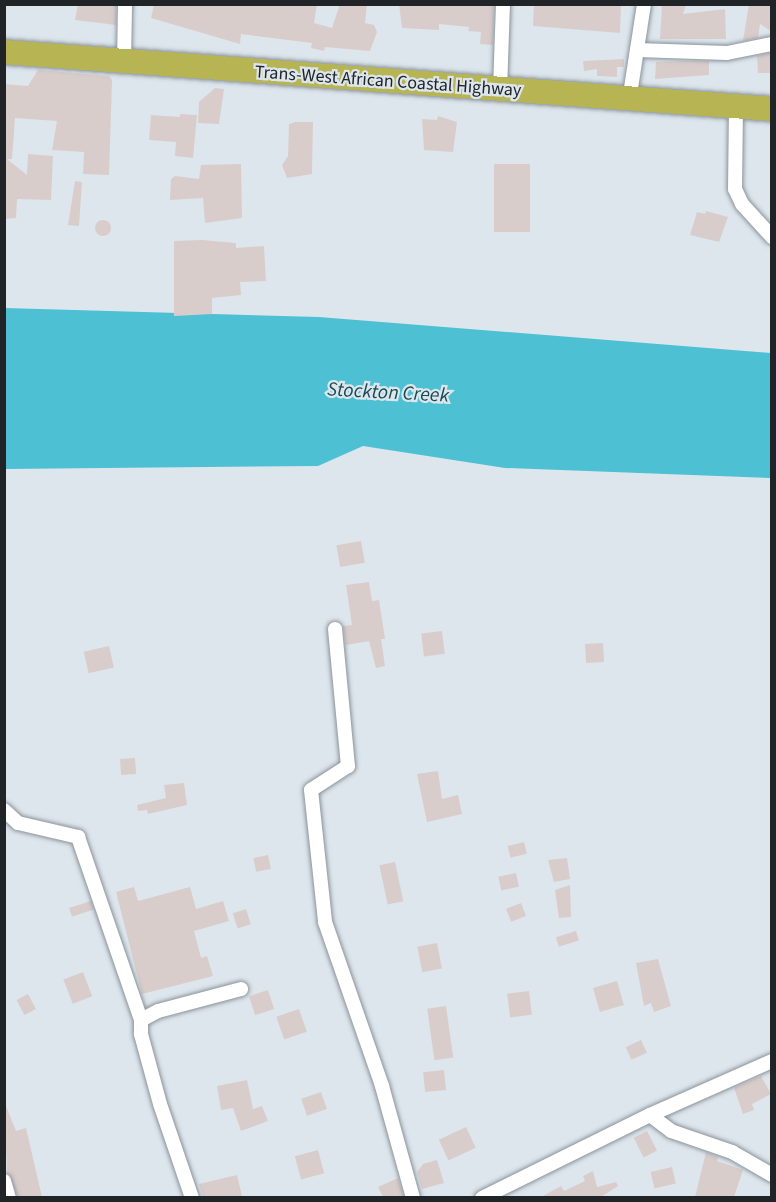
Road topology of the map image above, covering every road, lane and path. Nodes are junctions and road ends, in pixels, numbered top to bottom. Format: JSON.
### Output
{"nodes":[{"id":1,"x":125,"y":4,"type":"edge"},
{"id":2,"x":502,"y":4,"type":"edge"},
{"id":3,"x":644,"y":4,"type":"edge"},
{"id":4,"x":771,"y":44,"type":"edge"},
{"id":5,"x":637,"y":50,"type":"junction"},
{"id":6,"x":4,"y":52,"type":"edge"},
{"id":7,"x":124,"y":63,"type":"junction"},
{"id":8,"x":500,"y":90,"type":"junction"},
{"id":9,"x":630,"y":101,"type":"junction"},
{"id":10,"x":736,"y":107,"type":"junction"},
{"id":11,"x":771,"y":109,"type":"edge"},
{"id":12,"x":771,"y":237,"type":"edge"},
{"id":13,"x":335,"y":629,"type":"dead end"},
{"id":14,"x":4,"y":810,"type":"edge"},
{"id":15,"x":241,"y":989,"type":"dead end"},
{"id":16,"x":141,"y":1020,"type":"junction"},
{"id":17,"x":771,"y":1061,"type":"edge"},
{"id":18,"x":650,"y":1115,"type":"junction"},
{"id":19,"x":771,"y":1175,"type":"edge"},
{"id":20,"x":4,"y":1181,"type":"edge"},
{"id":21,"x":9,"y":1197,"type":"edge"},
{"id":22,"x":192,"y":1197,"type":"edge"},
{"id":23,"x":413,"y":1197,"type":"edge"},
{"id":24,"x":482,"y":1197,"type":"edge"}],
"edges":[{"from":1,"to":7,"type":"street"},
{"from":2,"to":8,"type":"street"},
{"from":3,"to":5,"type":"street"},
{"from":4,"to":5,"type":"street"},
{"from":5,"to":9,"type":"street"},
{"from":6,"to":7,"type":"highway","name":"Trans-West African Coastal Highway"},
{"from":7,"to":8,"type":"highway","name":"Trans-West African Coastal Highway"},
{"from":8,"to":9,"type":"highway","name":"Trans-West African Coastal Highway"},
{"from":9,"to":10,"type":"highway","name":"Trans-West African Coastal Highway"},
{"from":10,"to":11,"type":"highway","name":"Trans-West African Coastal Highway"},
{"from":10,"to":12,"type":"street"},
{"from":13,"to":23,"type":"street"},
{"from":14,"to":16,"type":"street"},
{"from":15,"to":16,"type":"street"},
{"from":16,"to":22,"type":"street"},
{"from":17,"to":18,"type":"street"},
{"from":18,"to":19,"type":"street"},
{"from":18,"to":24,"type":"street"},
{"from":20,"to":21,"type":"street"}]}
